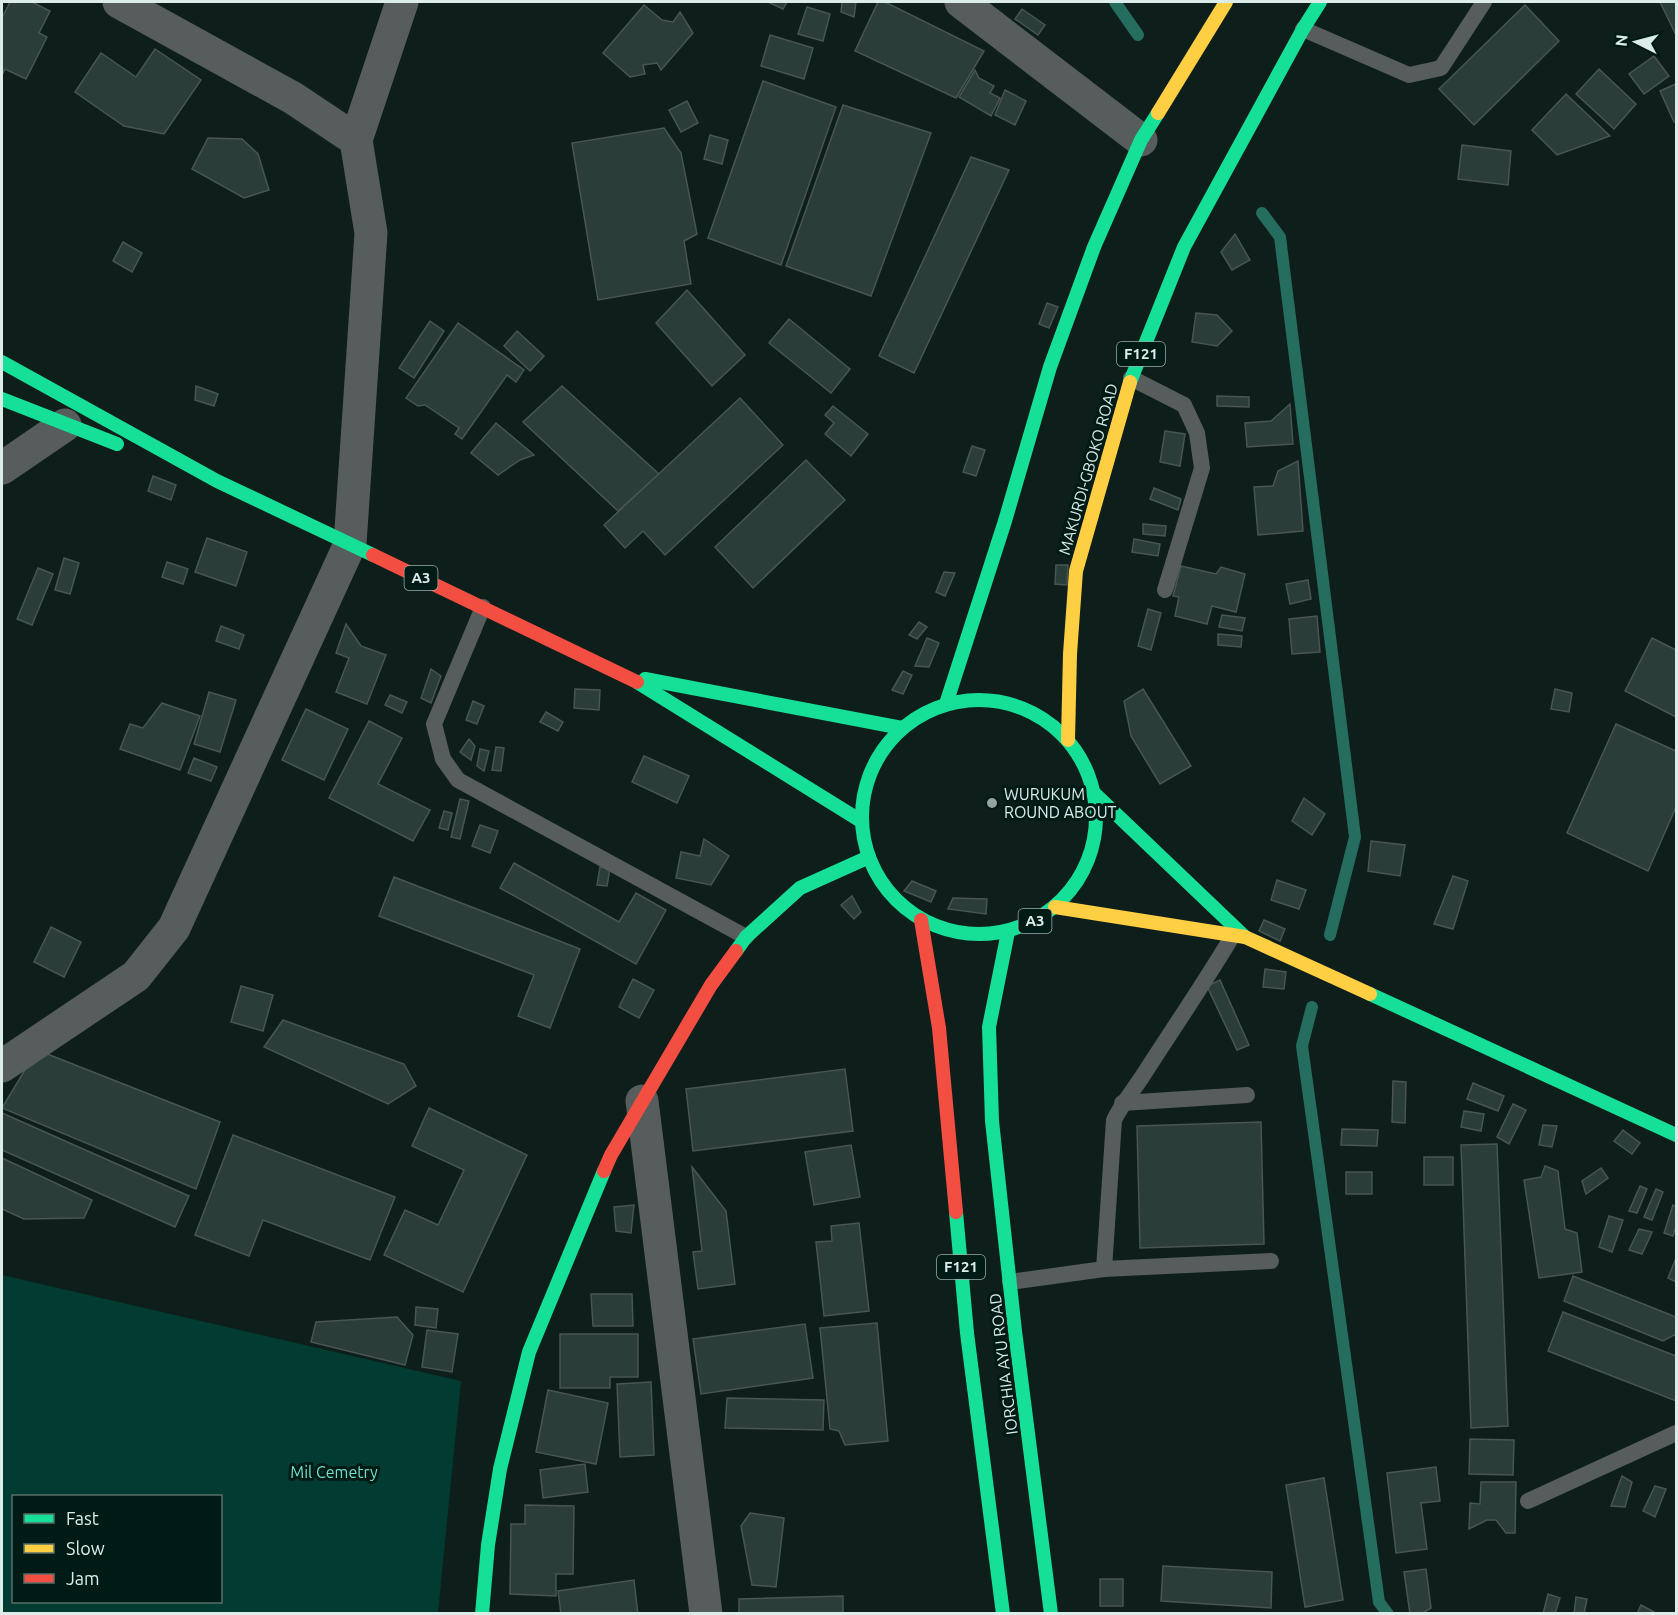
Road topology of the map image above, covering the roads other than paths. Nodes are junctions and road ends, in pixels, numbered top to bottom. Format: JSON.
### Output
{"nodes":[{"id":1,"x":119,"y":2,"type":"edge"},
{"id":2,"x":402,"y":2,"type":"edge"},
{"id":3,"x":961,"y":2,"type":"edge"},
{"id":4,"x":1226,"y":2,"type":"edge"},
{"id":5,"x":1320,"y":2,"type":"edge"},
{"id":6,"x":1484,"y":2,"type":"edge"},
{"id":7,"x":1302,"y":29,"type":"junction"},
{"id":8,"x":356,"y":140,"type":"junction"},
{"id":9,"x":1141,"y":141,"type":"junction"},
{"id":10,"x":2,"y":362,"type":"edge"},
{"id":11,"x":1131,"y":378,"type":"junction"},
{"id":12,"x":2,"y":399,"type":"edge"},
{"id":13,"x":65,"y":425,"type":"junction"},
{"id":14,"x":2,"y":468,"type":"edge"},
{"id":15,"x":217,"y":481,"type":"junction"},
{"id":16,"x":350,"y":544,"type":"junction"},
{"id":17,"x":1165,"y":590,"type":"dead end"},
{"id":18,"x":483,"y":607,"type":"junction"},
{"id":19,"x":626,"y":675,"type":"junction"},
{"id":20,"x":946,"y":704,"type":"junction"},
{"id":21,"x":902,"y":728,"type":"junction"},
{"id":22,"x":1068,"y":740,"type":"junction"},
{"id":23,"x":1094,"y":792,"type":"junction"},
{"id":24,"x":861,"y":821,"type":"junction"},
{"id":25,"x":869,"y":857,"type":"junction"},
{"id":26,"x":1055,"y":907,"type":"junction"},
{"id":27,"x":921,"y":920,"type":"junction"},
{"id":28,"x":1008,"y":932,"type":"junction"},
{"id":29,"x":1239,"y":936,"type":"junction"},
{"id":30,"x":746,"y":937,"type":"junction"},
{"id":31,"x":2,"y":1066,"type":"edge"},
{"id":32,"x":1247,"y":1095,"type":"dead end"},
{"id":33,"x":642,"y":1101,"type":"junction"},
{"id":34,"x":1122,"y":1103,"type":"junction"},
{"id":35,"x":1677,"y":1134,"type":"edge"},
{"id":36,"x":1271,"y":1261,"type":"dead end"},
{"id":37,"x":1104,"y":1269,"type":"junction"},
{"id":38,"x":1010,"y":1282,"type":"junction"},
{"id":39,"x":1677,"y":1432,"type":"edge"},
{"id":40,"x":1528,"y":1501,"type":"dead end"},
{"id":41,"x":482,"y":1614,"type":"edge"},
{"id":42,"x":706,"y":1614,"type":"edge"},
{"id":43,"x":1003,"y":1614,"type":"edge"},
{"id":44,"x":1051,"y":1614,"type":"edge"}],
"edges":[{"from":1,"to":8,"type":"street"},
{"from":2,"to":8,"type":"street"},
{"from":3,"to":9,"type":"street"},
{"from":4,"to":9,"type":"main road"},
{"from":5,"to":7,"type":"main road","name":"MAKURDI-GBOKO ROAD","number":"F121"},
{"from":6,"to":7,"type":"lane"},
{"from":7,"to":11,"type":"main road","name":"MAKURDI-GBOKO ROAD","number":"F121"},
{"from":8,"to":16,"type":"street"},
{"from":9,"to":20,"type":"main road"},
{"from":10,"to":15,"type":"main road","number":"A3"},
{"from":11,"to":17,"type":"lane"},
{"from":11,"to":22,"type":"main road","name":"MAKURDI-GBOKO ROAD","number":"F121"},
{"from":12,"to":13,"type":"main road","number":"A3"},
{"from":13,"to":14,"type":"street"},
{"from":13,"to":15,"type":"main road","number":"A3"},
{"from":15,"to":16,"type":"main road","number":"A3"},
{"from":16,"to":18,"type":"main road","number":"A3"},
{"from":16,"to":31,"type":"street"},
{"from":18,"to":19,"type":"main road","number":"A3"},
{"from":18,"to":30,"type":"lane"},
{"from":19,"to":21,"type":"main road","number":"A3"},
{"from":19,"to":24,"type":"main road","number":"A3"},
{"from":20,"to":21,"type":"main road","number":"A3"},
{"from":20,"to":22,"type":"main road","number":"A3"},
{"from":21,"to":24,"type":"main road","number":"A3"},
{"from":22,"to":23,"type":"main road","number":"A3"},
{"from":23,"to":26,"type":"main road","number":"A3"},
{"from":23,"to":29,"type":"main road","number":"A3"},
{"from":24,"to":25,"type":"main road","number":"A3"},
{"from":25,"to":27,"type":"main road","number":"A3"},
{"from":25,"to":30,"type":"main road"},
{"from":26,"to":28,"type":"main road","number":"A3"},
{"from":26,"to":29,"type":"main road","number":"A3"},
{"from":27,"to":28,"type":"main road","number":"A3"},
{"from":27,"to":43,"type":"main road","number":"F121"},
{"from":28,"to":38,"type":"main road","name":"IORCHIA AYU ROAD","number":"F121"},
{"from":29,"to":34,"type":"lane"},
{"from":29,"to":35,"type":"main road","number":"A3"},
{"from":30,"to":33,"type":"main road"},
{"from":32,"to":34,"type":"lane"},
{"from":33,"to":41,"type":"main road"},
{"from":33,"to":42,"type":"street"},
{"from":34,"to":37,"type":"lane"},
{"from":36,"to":37,"type":"lane"},
{"from":37,"to":38,"type":"lane"},
{"from":38,"to":44,"type":"main road","name":"IORCHIA AYU ROAD","number":"F121"},
{"from":39,"to":40,"type":"lane"}]}
